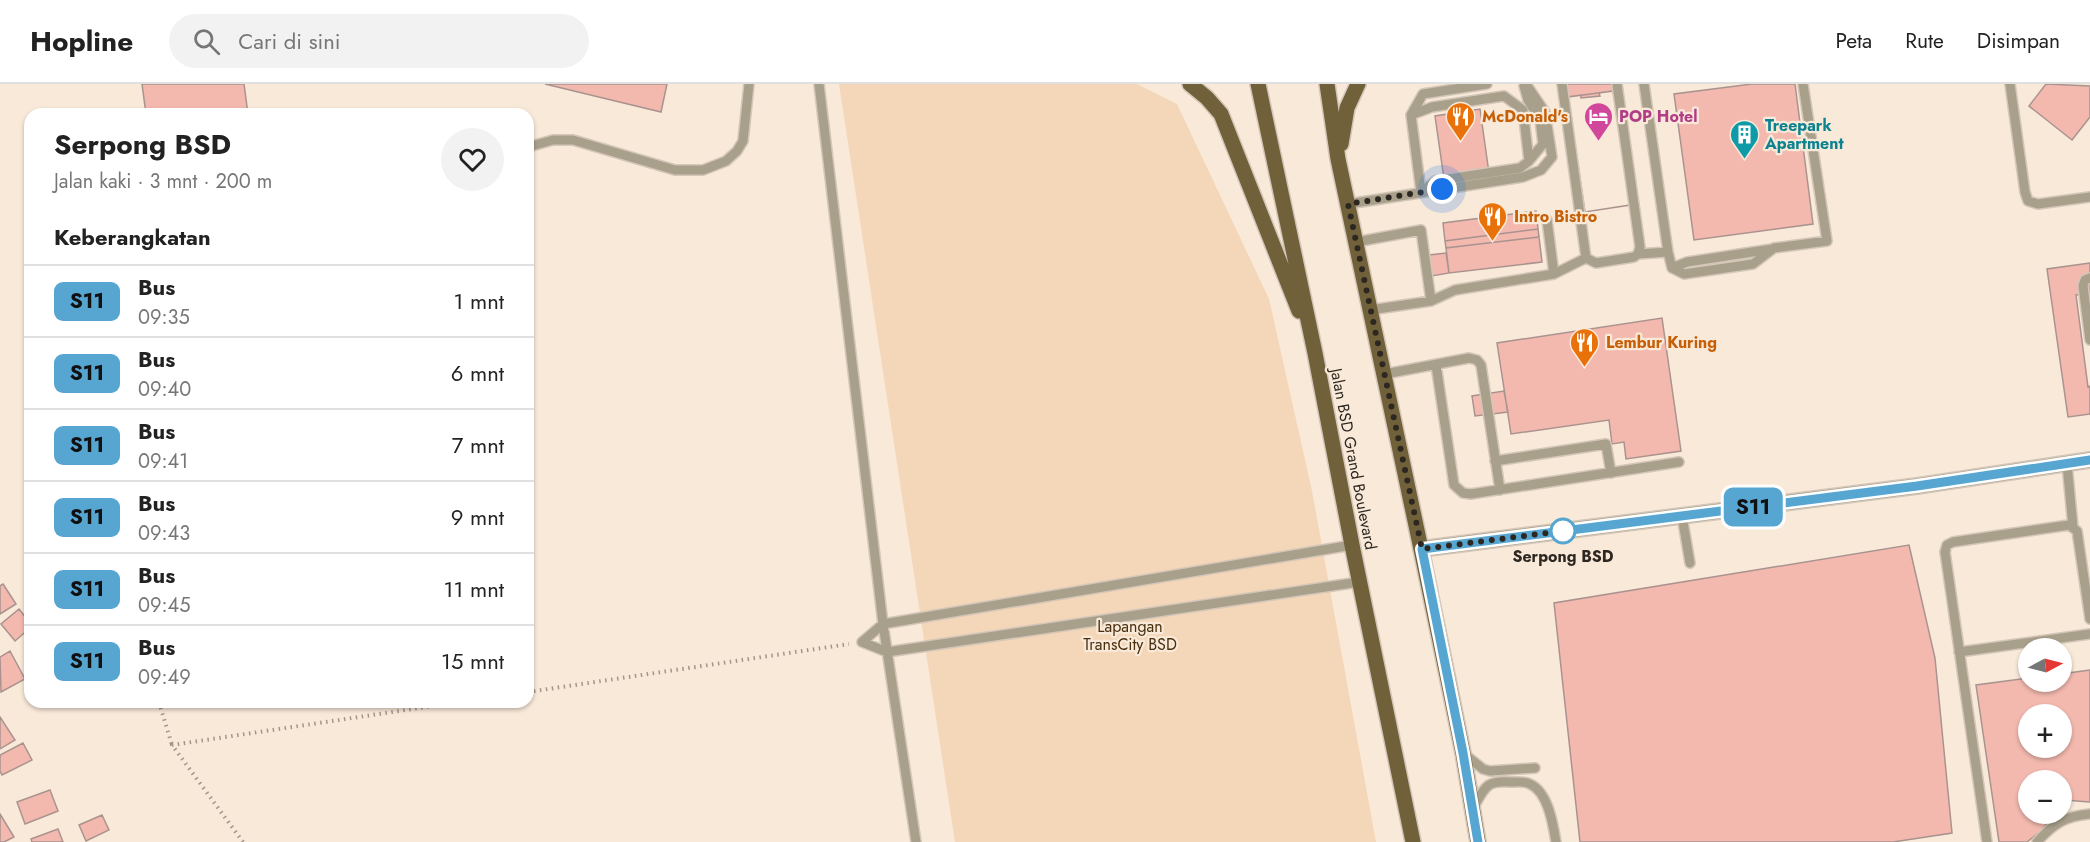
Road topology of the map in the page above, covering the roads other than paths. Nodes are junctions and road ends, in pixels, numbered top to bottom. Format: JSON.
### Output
{"nodes":[{"id":1,"x":749,"y":84,"type":"edge"},
{"id":2,"x":819,"y":84,"type":"edge"},
{"id":3,"x":1190,"y":84,"type":"edge"},
{"id":4,"x":1258,"y":84,"type":"edge"},
{"id":5,"x":1327,"y":84,"type":"edge"},
{"id":6,"x":1358,"y":84,"type":"edge"},
{"id":7,"x":1488,"y":84,"type":"edge"},
{"id":8,"x":1525,"y":84,"type":"edge"},
{"id":9,"x":1562,"y":84,"type":"edge"},
{"id":10,"x":1617,"y":84,"type":"edge"},
{"id":11,"x":1644,"y":84,"type":"edge"},
{"id":12,"x":1803,"y":84,"type":"edge"},
{"id":13,"x":2010,"y":84,"type":"edge"},
{"id":14,"x":1411,"y":115,"type":"junction"},
{"id":15,"x":534,"y":145,"type":"edge"},
{"id":16,"x":1338,"y":159,"type":"junction"},
{"id":17,"x":1529,"y":161,"type":"junction"},
{"id":18,"x":1422,"y":192,"type":"junction"},
{"id":19,"x":2090,"y":197,"type":"edge"},
{"id":20,"x":1348,"y":204,"type":"junction"},
{"id":21,"x":1547,"y":220,"type":"dead end"},
{"id":22,"x":1356,"y":242,"type":"junction"},
{"id":23,"x":1668,"y":252,"type":"junction"},
{"id":24,"x":1638,"y":254,"type":"junction"},
{"id":25,"x":1586,"y":258,"type":"junction"},
{"id":26,"x":1554,"y":274,"type":"junction"},
{"id":27,"x":2090,"y":278,"type":"edge"},
{"id":28,"x":1431,"y":301,"type":"junction"},
{"id":29,"x":1370,"y":310,"type":"junction"},
{"id":30,"x":2090,"y":340,"type":"edge"},
{"id":31,"x":1315,"y":353,"type":"junction"},
{"id":32,"x":1436,"y":364,"type":"junction"},
{"id":33,"x":1385,"y":374,"type":"junction"},
{"id":34,"x":1495,"y":460,"type":"junction"},
{"id":35,"x":2090,"y":460,"type":"edge"},
{"id":36,"x":1679,"y":462,"type":"dead end"},
{"id":37,"x":2067,"y":464,"type":"junction"},
{"id":38,"x":1611,"y":473,"type":"junction"},
{"id":39,"x":1500,"y":490,"type":"junction"},
{"id":40,"x":1682,"y":516,"type":"junction"},
{"id":41,"x":2073,"y":527,"type":"junction"},
{"id":42,"x":1352,"y":545,"type":"junction"},
{"id":43,"x":1422,"y":549,"type":"junction"},
{"id":44,"x":1690,"y":562,"type":"dead end"},
{"id":45,"x":1359,"y":582,"type":"junction"},
{"id":46,"x":2090,"y":619,"type":"edge"},
{"id":47,"x":883,"y":624,"type":"junction"},
{"id":48,"x":2090,"y":634,"type":"edge"},
{"id":49,"x":887,"y":652,"type":"junction"},
{"id":50,"x":1959,"y":652,"type":"junction"},
{"id":51,"x":1463,"y":753,"type":"junction"},
{"id":52,"x":1535,"y":768,"type":"dead end"},
{"id":53,"x":1510,"y":770,"type":"junction"},
{"id":54,"x":1511,"y":782,"type":"junction"},
{"id":55,"x":1473,"y":808,"type":"junction"},
{"id":56,"x":2090,"y":814,"type":"edge"},
{"id":57,"x":916,"y":842,"type":"edge"},
{"id":58,"x":1413,"y":842,"type":"edge"},
{"id":59,"x":1478,"y":842,"type":"edge"},
{"id":60,"x":1556,"y":842,"type":"edge"},
{"id":61,"x":1987,"y":842,"type":"edge"},
{"id":62,"x":2037,"y":842,"type":"edge"}],
"edges":[{"from":1,"to":15,"type":"lane"},
{"from":2,"to":47,"type":"lane"},
{"from":3,"to":31,"type":"main road"},
{"from":4,"to":31,"type":"main road","name":"Jalan BSD Grand Boulevard"},
{"from":5,"to":16,"type":"main road"},
{"from":6,"to":16,"type":"main road"},
{"from":7,"to":14,"type":"lane"},
{"from":8,"to":17,"type":"lane"},
{"from":8,"to":18,"type":"lane"},
{"from":9,"to":25,"type":"lane"},
{"from":10,"to":24,"type":"lane"},
{"from":11,"to":23,"type":"lane"},
{"from":12,"to":23,"type":"lane"},
{"from":13,"to":19,"type":"lane"},
{"from":14,"to":17,"type":"lane"},
{"from":14,"to":18,"type":"lane"},
{"from":16,"to":20,"type":"main road"},
{"from":17,"to":18,"type":"lane"},
{"from":18,"to":20,"type":"lane"},
{"from":20,"to":22,"type":"main road"},
{"from":21,"to":26,"type":"lane"},
{"from":22,"to":28,"type":"lane"},
{"from":22,"to":29,"type":"main road"},
{"from":23,"to":24,"type":"lane"},
{"from":24,"to":25,"type":"lane"},
{"from":25,"to":26,"type":"lane"},
{"from":26,"to":28,"type":"lane"},
{"from":27,"to":30,"type":"lane"},
{"from":28,"to":29,"type":"lane"},
{"from":29,"to":33,"type":"main road"},
{"from":31,"to":42,"type":"main road","name":"Jalan BSD Grand Boulevard"},
{"from":32,"to":33,"type":"lane"},
{"from":32,"to":34,"type":"lane"},
{"from":32,"to":39,"type":"lane"},
{"from":33,"to":43,"type":"main road"},
{"from":34,"to":38,"type":"lane"},
{"from":34,"to":39,"type":"lane"},
{"from":35,"to":37,"type":"street"},
{"from":36,"to":38,"type":"lane"},
{"from":37,"to":40,"type":"street"},
{"from":37,"to":41,"type":"lane"},
{"from":38,"to":39,"type":"lane"},
{"from":40,"to":43,"type":"street"},
{"from":40,"to":44,"type":"lane"},
{"from":41,"to":46,"type":"lane"},
{"from":41,"to":50,"type":"lane"},
{"from":42,"to":45,"type":"main road","name":"Jalan BSD Grand Boulevard"},
{"from":42,"to":47,"type":"lane"},
{"from":43,"to":51,"type":"main road"},
{"from":45,"to":49,"type":"lane"},
{"from":45,"to":58,"type":"main road","name":"Jalan BSD Grand Boulevard"},
{"from":47,"to":49,"type":"lane"},
{"from":47,"to":49,"type":"lane"},
{"from":48,"to":50,"type":"lane"},
{"from":49,"to":57,"type":"lane"},
{"from":50,"to":61,"type":"lane"},
{"from":51,"to":53,"type":"lane"},
{"from":51,"to":55,"type":"main road"},
{"from":52,"to":53,"type":"lane"},
{"from":53,"to":54,"type":"lane"},
{"from":54,"to":55,"type":"lane"},
{"from":54,"to":60,"type":"lane"},
{"from":55,"to":59,"type":"main road"},
{"from":56,"to":62,"type":"lane"}]}
